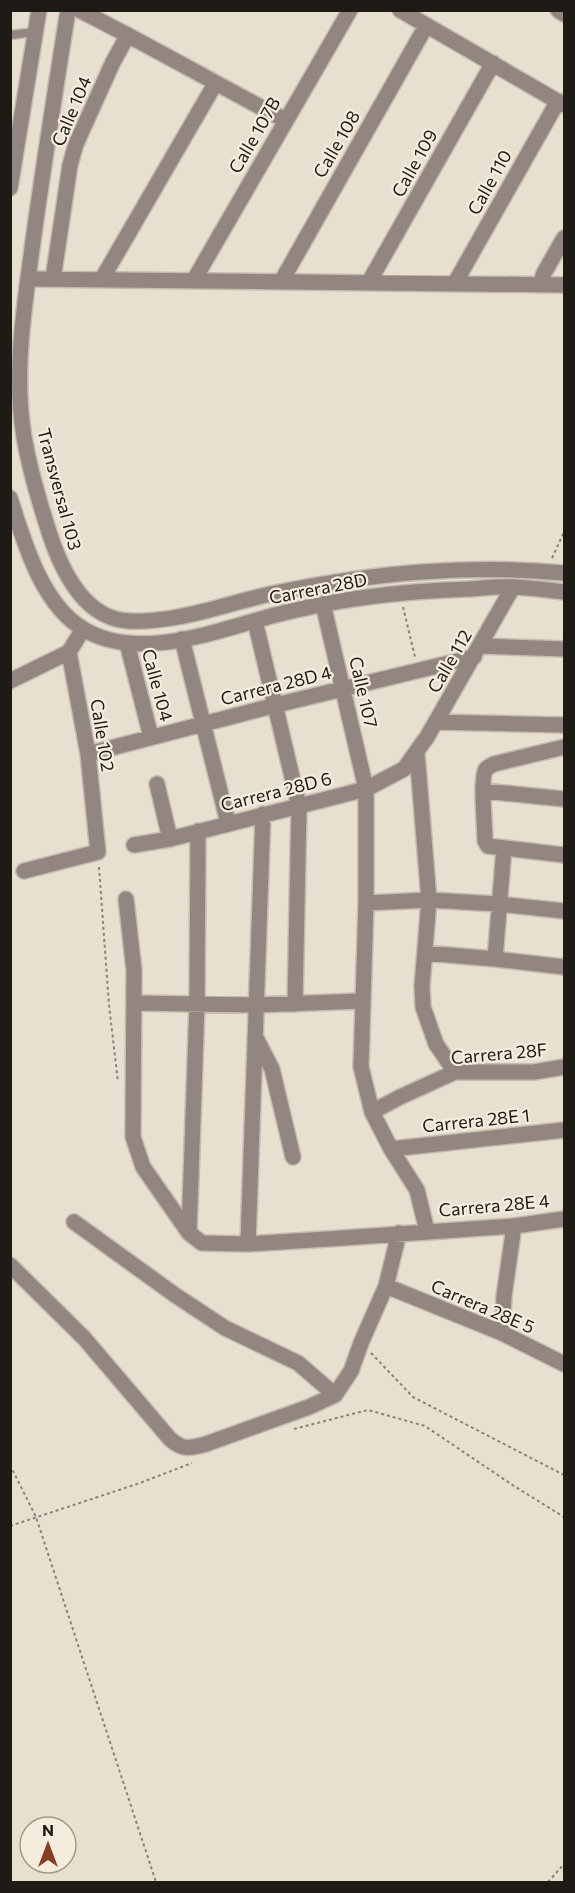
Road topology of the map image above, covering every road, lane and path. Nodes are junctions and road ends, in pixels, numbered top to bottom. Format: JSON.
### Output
{"nodes":[{"id":1,"x":39,"y":10,"type":"edge"},
{"id":2,"x":68,"y":10,"type":"edge"},
{"id":3,"x":79,"y":10,"type":"edge"},
{"id":4,"x":350,"y":10,"type":"edge"},
{"id":5,"x":400,"y":10,"type":"edge"},
{"id":6,"x":558,"y":10,"type":"edge"},
{"id":7,"x":564,"y":14,"type":"edge"},
{"id":8,"x":426,"y":26,"type":"junction"},
{"id":9,"x":34,"y":32,"type":"junction"},
{"id":10,"x":128,"y":34,"type":"junction"},
{"id":11,"x":10,"y":35,"type":"edge"},
{"id":12,"x":493,"y":63,"type":"junction"},
{"id":13,"x":215,"y":84,"type":"junction"},
{"id":14,"x":561,"y":103,"type":"edge"},
{"id":15,"x":285,"y":120,"type":"junction"},
{"id":16,"x":10,"y":188,"type":"edge"},
{"id":17,"x":564,"y":238,"type":"edge"},
{"id":18,"x":28,"y":279,"type":"junction"},
{"id":19,"x":53,"y":279,"type":"junction"},
{"id":20,"x":102,"y":279,"type":"junction"},
{"id":21,"x":194,"y":280,"type":"junction"},
{"id":22,"x":281,"y":282,"type":"junction"},
{"id":23,"x":369,"y":282,"type":"junction"},
{"id":24,"x":455,"y":283,"type":"junction"},
{"id":25,"x":540,"y":285,"type":"junction"},
{"id":26,"x":564,"y":285,"type":"edge"},
{"id":27,"x":10,"y":498,"type":"edge"},
{"id":28,"x":564,"y":532,"type":"edge"},
{"id":29,"x":545,"y":571,"type":"junction"},
{"id":30,"x":564,"y":573,"type":"edge"},
{"id":31,"x":513,"y":587,"type":"junction"},
{"id":32,"x":564,"y":592,"type":"edge"},
{"id":33,"x":399,"y":593,"type":"junction"},
{"id":34,"x":323,"y":604,"type":"junction"},
{"id":35,"x":94,"y":608,"type":"joint"},
{"id":36,"x":255,"y":621,"type":"junction"},
{"id":37,"x":83,"y":629,"type":"junction"},
{"id":38,"x":182,"y":639,"type":"junction"},
{"id":39,"x":127,"y":643,"type":"junction"},
{"id":40,"x":564,"y":648,"type":"edge"},
{"id":41,"x":69,"y":652,"type":"junction"},
{"id":42,"x":477,"y":652,"type":"junction"},
{"id":43,"x":418,"y":670,"type":"junction"},
{"id":44,"x":10,"y":681,"type":"edge"},
{"id":45,"x":344,"y":688,"type":"junction"},
{"id":46,"x":276,"y":705,"type":"junction"},
{"id":47,"x":436,"y":722,"type":"junction"},
{"id":48,"x":203,"y":723,"type":"junction"},
{"id":49,"x":564,"y":725,"type":"edge"},
{"id":50,"x":151,"y":737,"type":"junction"},
{"id":51,"x":564,"y":747,"type":"edge"},
{"id":52,"x":417,"y":753,"type":"junction"},
{"id":53,"x":88,"y":754,"type":"junction"},
{"id":54,"x":157,"y":784,"type":"dead end"},
{"id":55,"x":366,"y":789,"type":"junction"},
{"id":56,"x":484,"y":791,"type":"junction"},
{"id":57,"x":564,"y":799,"type":"edge"},
{"id":58,"x":299,"y":806,"type":"junction"},
{"id":59,"x":263,"y":814,"type":"junction"},
{"id":60,"x":228,"y":823,"type":"junction"},
{"id":61,"x":198,"y":831,"type":"junction"},
{"id":62,"x":170,"y":839,"type":"junction"},
{"id":63,"x":134,"y":845,"type":"dead end"},
{"id":64,"x":504,"y":848,"type":"junction"},
{"id":65,"x":98,"y":852,"type":"junction"},
{"id":66,"x":564,"y":855,"type":"edge"},
{"id":67,"x":24,"y":871,"type":"dead end"},
{"id":68,"x":126,"y":899,"type":"dead end"},
{"id":69,"x":429,"y":900,"type":"junction"},
{"id":70,"x":366,"y":903,"type":"junction"},
{"id":71,"x":500,"y":904,"type":"junction"},
{"id":72,"x":564,"y":911,"type":"edge"},
{"id":73,"x":425,"y":953,"type":"junction"},
{"id":74,"x":495,"y":959,"type":"junction"},
{"id":75,"x":564,"y":967,"type":"edge"},
{"id":76,"x":362,"y":1001,"type":"junction"},
{"id":77,"x":134,"y":1003,"type":"junction"},
{"id":78,"x":295,"y":1004,"type":"junction"},
{"id":79,"x":197,"y":1005,"type":"junction"},
{"id":80,"x":256,"y":1005,"type":"junction"},
{"id":81,"x":255,"y":1038,"type":"junction"},
{"id":82,"x":564,"y":1067,"type":"edge"},
{"id":83,"x":455,"y":1072,"type":"junction"},
{"id":84,"x":118,"y":1086,"type":"dead end"},
{"id":85,"x":372,"y":1112,"type":"junction"},
{"id":86,"x":564,"y":1130,"type":"edge"},
{"id":87,"x":391,"y":1149,"type":"junction"},
{"id":88,"x":293,"y":1157,"type":"dead end"},
{"id":89,"x":564,"y":1219,"type":"edge"},
{"id":90,"x":74,"y":1222,"type":"dead end"},
{"id":91,"x":513,"y":1226,"type":"junction"},
{"id":92,"x":427,"y":1231,"type":"junction"},
{"id":93,"x":189,"y":1233,"type":"junction"},
{"id":94,"x":399,"y":1233,"type":"junction"},
{"id":95,"x":248,"y":1244,"type":"junction"},
{"id":96,"x":10,"y":1265,"type":"edge"},
{"id":97,"x":386,"y":1286,"type":"junction"},
{"id":98,"x":502,"y":1334,"type":"junction"},
{"id":99,"x":361,"y":1343,"type":"junction"},
{"id":100,"x":564,"y":1364,"type":"edge"},
{"id":101,"x":335,"y":1395,"type":"junction"},
{"id":102,"x":292,"y":1429,"type":"dead end"},
{"id":103,"x":198,"y":1461,"type":"dead end"},
{"id":104,"x":10,"y":1465,"type":"edge"},
{"id":105,"x":564,"y":1475,"type":"edge"},
{"id":106,"x":36,"y":1517,"type":"junction"},
{"id":107,"x":564,"y":1517,"type":"edge"},
{"id":108,"x":10,"y":1526,"type":"edge"},
{"id":109,"x":564,"y":1864,"type":"edge"},
{"id":110,"x":156,"y":1882,"type":"edge"},
{"id":111,"x":548,"y":1882,"type":"edge"}],
"edges":[{"from":1,"to":9,"type":"street"},
{"from":2,"to":18,"type":"street","name":"Transversal 103"},
{"from":3,"to":10,"type":"street"},
{"from":4,"to":15,"type":"street","name":"Calle 107B"},
{"from":5,"to":8,"type":"street"},
{"from":6,"to":7,"type":"street"},
{"from":8,"to":12,"type":"street"},
{"from":8,"to":22,"type":"street","name":"Calle 108"},
{"from":9,"to":11,"type":"lane"},
{"from":9,"to":16,"type":"street"},
{"from":10,"to":13,"type":"street"},
{"from":10,"to":19,"type":"street","name":"Calle 104"},
{"from":12,"to":14,"type":"street"},
{"from":12,"to":23,"type":"street","name":"Calle 109"},
{"from":13,"to":15,"type":"street"},
{"from":13,"to":20,"type":"street"},
{"from":14,"to":24,"type":"street","name":"Calle 110"},
{"from":15,"to":21,"type":"street","name":"Calle 107B"},
{"from":17,"to":25,"type":"street"},
{"from":18,"to":19,"type":"street"},
{"from":18,"to":35,"type":"street","name":"Transversal 103"},
{"from":19,"to":20,"type":"street"},
{"from":20,"to":21,"type":"street"},
{"from":21,"to":22,"type":"street"},
{"from":22,"to":23,"type":"street"},
{"from":23,"to":24,"type":"street"},
{"from":24,"to":25,"type":"street"},
{"from":25,"to":26,"type":"street"},
{"from":27,"to":37,"type":"street"},
{"from":28,"to":29,"type":"path"},
{"from":29,"to":30,"type":"street","name":"Carrera 28D"},
{"from":29,"to":35,"type":"street","name":"Carrera 28D"},
{"from":31,"to":32,"type":"street","name":"Carrera 28D"},
{"from":31,"to":33,"type":"street","name":"Carrera 28D"},
{"from":31,"to":42,"type":"street","name":"Calle 112"},
{"from":33,"to":34,"type":"street","name":"Carrera 28D"},
{"from":33,"to":43,"type":"path"},
{"from":34,"to":36,"type":"street","name":"Carrera 28D"},
{"from":34,"to":45,"type":"street","name":"Calle 107"},
{"from":36,"to":38,"type":"street","name":"Carrera 28D"},
{"from":36,"to":46,"type":"street"},
{"from":37,"to":39,"type":"street","name":"Carrera 28D"},
{"from":37,"to":41,"type":"street"},
{"from":38,"to":39,"type":"street","name":"Carrera 28D"},
{"from":38,"to":48,"type":"street"},
{"from":39,"to":50,"type":"street","name":"Calle 104"},
{"from":40,"to":42,"type":"street","name":"Carrera 28D 4"},
{"from":41,"to":44,"type":"street"},
{"from":41,"to":53,"type":"street","name":"Calle 102"},
{"from":42,"to":43,"type":"street","name":"Carrera 28D 4"},
{"from":42,"to":47,"type":"street","name":"Calle 112"},
{"from":43,"to":45,"type":"street","name":"Carrera 28D 4"},
{"from":45,"to":46,"type":"street","name":"Carrera 28D 4"},
{"from":45,"to":55,"type":"street","name":"Calle 107"},
{"from":46,"to":48,"type":"street","name":"Carrera 28D 4"},
{"from":46,"to":58,"type":"street"},
{"from":47,"to":49,"type":"street"},
{"from":47,"to":52,"type":"street","name":"Calle 112"},
{"from":48,"to":50,"type":"street","name":"Carrera 28D 4"},
{"from":48,"to":60,"type":"street"},
{"from":50,"to":53,"type":"street","name":"Carrera 28D 4"},
{"from":51,"to":56,"type":"street"},
{"from":52,"to":55,"type":"street","name":"Carrera 28D 6"},
{"from":52,"to":69,"type":"street"},
{"from":53,"to":65,"type":"street","name":"Calle 102"},
{"from":54,"to":62,"type":"street"},
{"from":55,"to":58,"type":"street","name":"Carrera 28D 6"},
{"from":55,"to":70,"type":"street","name":"Calle 107"},
{"from":56,"to":57,"type":"street"},
{"from":56,"to":64,"type":"street"},
{"from":58,"to":59,"type":"street","name":"Carrera 28D 6"},
{"from":58,"to":78,"type":"street"},
{"from":59,"to":60,"type":"street","name":"Carrera 28D 6"},
{"from":59,"to":80,"type":"street"},
{"from":60,"to":61,"type":"street","name":"Carrera 28D 6"},
{"from":61,"to":62,"type":"street","name":"Carrera 28D 6"},
{"from":61,"to":79,"type":"street"},
{"from":62,"to":63,"type":"street","name":"Carrera 28D 6"},
{"from":64,"to":66,"type":"street"},
{"from":64,"to":71,"type":"street"},
{"from":65,"to":67,"type":"street"},
{"from":65,"to":84,"type":"path"},
{"from":68,"to":77,"type":"street"},
{"from":69,"to":70,"type":"street"},
{"from":69,"to":71,"type":"street"},
{"from":69,"to":73,"type":"street"},
{"from":70,"to":76,"type":"street","name":"Calle 107"},
{"from":71,"to":72,"type":"street"},
{"from":71,"to":74,"type":"street"},
{"from":73,"to":74,"type":"street"},
{"from":73,"to":83,"type":"street"},
{"from":74,"to":75,"type":"street"},
{"from":76,"to":78,"type":"street"},
{"from":76,"to":85,"type":"street","name":"Calle 107"},
{"from":77,"to":79,"type":"street"},
{"from":77,"to":93,"type":"street"},
{"from":78,"to":80,"type":"street"},
{"from":79,"to":80,"type":"street"},
{"from":79,"to":93,"type":"street"},
{"from":80,"to":81,"type":"street"},
{"from":81,"to":88,"type":"street"},
{"from":81,"to":95,"type":"street"},
{"from":82,"to":83,"type":"street","name":"Carrera 28F"},
{"from":83,"to":85,"type":"street","name":"Carrera 28F"},
{"from":85,"to":87,"type":"street","name":"Calle 107"},
{"from":86,"to":87,"type":"street","name":"Carrera 28E 1"},
{"from":87,"to":92,"type":"street","name":"Calle 107"},
{"from":89,"to":91,"type":"street","name":"Carrera 28E 4"},
{"from":90,"to":101,"type":"street"},
{"from":91,"to":92,"type":"street","name":"Carrera 28E 4"},
{"from":91,"to":98,"type":"street"},
{"from":92,"to":94,"type":"street","name":"Carrera 28E 4"},
{"from":93,"to":95,"type":"street","name":"Carrera 28E 4"},
{"from":94,"to":95,"type":"street","name":"Carrera 28E 4"},
{"from":94,"to":97,"type":"street"},
{"from":96,"to":101,"type":"street"},
{"from":97,"to":98,"type":"street","name":"Carrera 28E 5"},
{"from":97,"to":99,"type":"street"},
{"from":98,"to":100,"type":"street","name":"Carrera 28E 5"},
{"from":99,"to":101,"type":"street"},
{"from":99,"to":105,"type":"path"},
{"from":102,"to":107,"type":"path"},
{"from":103,"to":106,"type":"path"},
{"from":104,"to":106,"type":"path"},
{"from":106,"to":108,"type":"path"},
{"from":106,"to":110,"type":"path"},
{"from":109,"to":111,"type":"path"}]}
